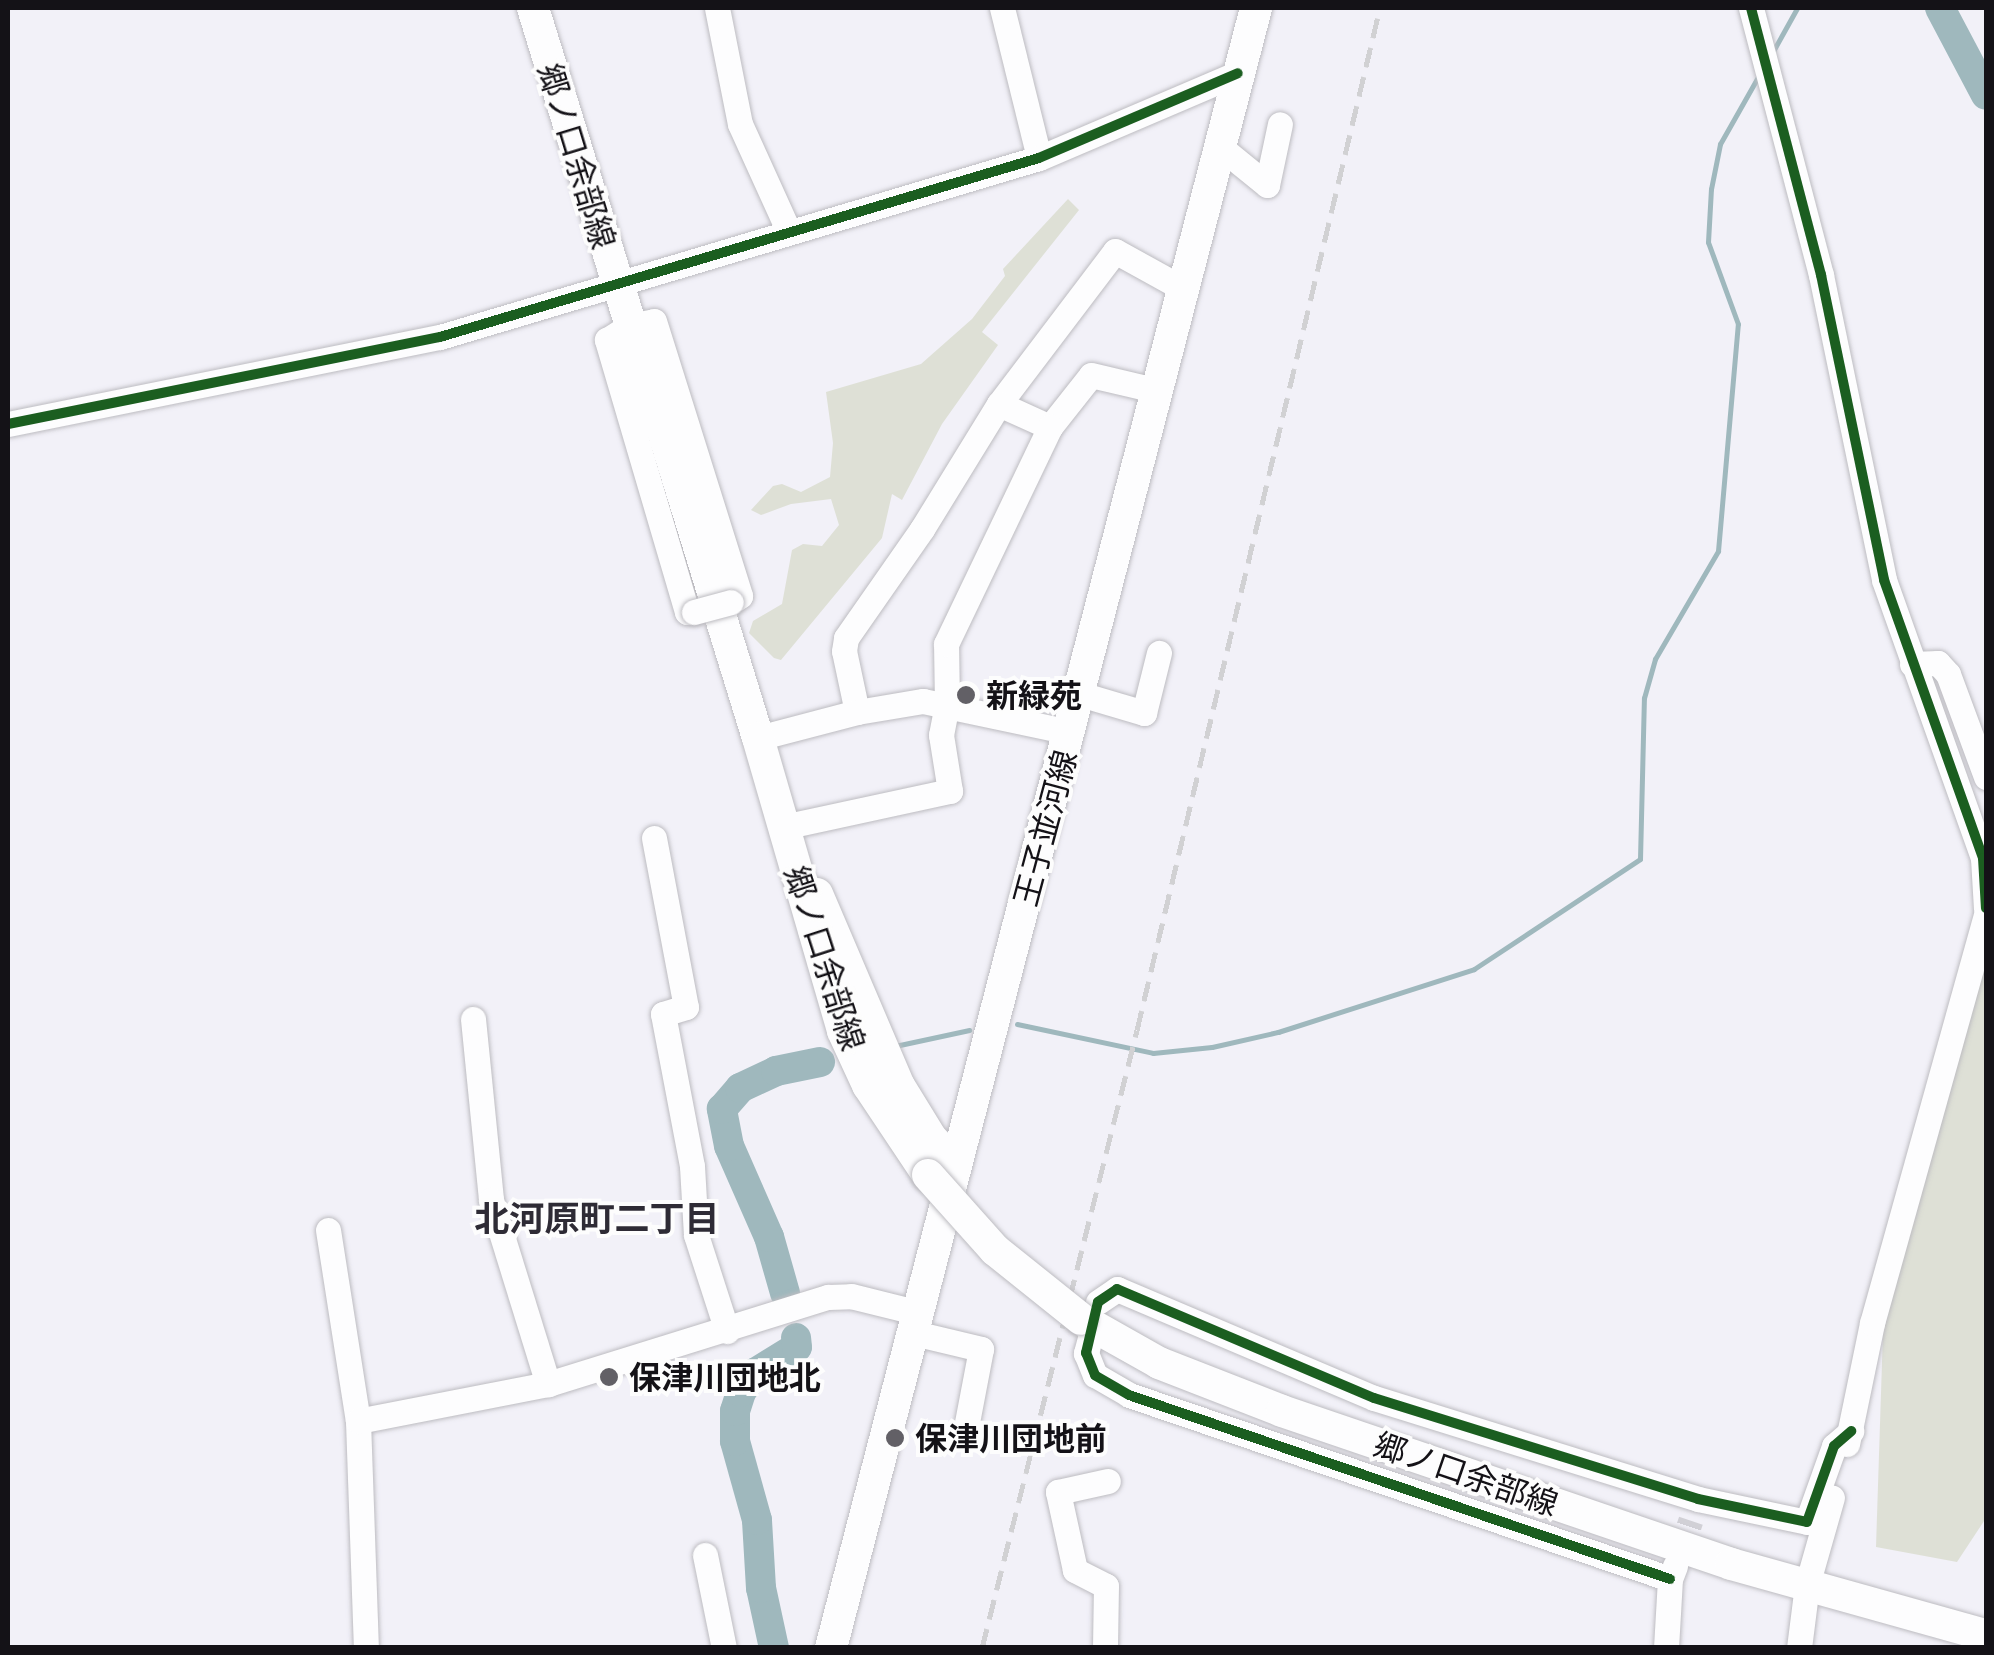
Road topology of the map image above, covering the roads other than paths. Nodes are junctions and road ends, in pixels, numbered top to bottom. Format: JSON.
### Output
{"nodes":[{"id":1,"x":533,"y":8,"type":"edge"},
{"id":2,"x":717,"y":8,"type":"edge"},
{"id":3,"x":1002,"y":8,"type":"edge"},
{"id":4,"x":1256,"y":8,"type":"edge"},
{"id":5,"x":1268,"y":8,"type":"edge"},
{"id":6,"x":1751,"y":8,"type":"edge"},
{"id":7,"x":1241,"y":64,"type":"junction"},
{"id":8,"x":1280,"y":124,"type":"dead end"},
{"id":9,"x":1219,"y":146,"type":"junction"},
{"id":10,"x":1040,"y":158,"type":"junction"},
{"id":11,"x":789,"y":232,"type":"junction"},
{"id":12,"x":614,"y":282,"type":"junction"},
{"id":13,"x":1182,"y":288,"type":"junction"},
{"id":14,"x":628,"y":326,"type":"junction"},
{"id":15,"x":1156,"y":390,"type":"junction"},
{"id":16,"x":998,"y":404,"type":"junction"},
{"id":17,"x":8,"y":424,"type":"edge"},
{"id":18,"x":1050,"y":427,"type":"junction"},
{"id":19,"x":1159,"y":653,"type":"dead end"},
{"id":20,"x":1912,"y":664,"type":"junction"},
{"id":21,"x":1080,"y":694,"type":"junction"},
{"id":22,"x":947,"y":705,"type":"junction"},
{"id":23,"x":857,"y":712,"type":"junction"},
{"id":24,"x":1070,"y":732,"type":"junction"},
{"id":25,"x":758,"y":738,"type":"junction"},
{"id":26,"x":1986,"y":778,"type":"edge"},
{"id":27,"x":786,"y":835,"type":"junction"},
{"id":28,"x":654,"y":838,"type":"dead end"},
{"id":29,"x":807,"y":910,"type":"junction"},
{"id":30,"x":1986,"y":911,"type":"edge"},
{"id":31,"x":472,"y":1019,"type":"dead end"},
{"id":32,"x":942,"y":1169,"type":"junction"},
{"id":33,"x":941,"y":1228,"type":"junction"},
{"id":34,"x":328,"y":1230,"type":"dead end"},
{"id":35,"x":1090,"y":1319,"type":"junction"},
{"id":36,"x":916,"y":1323,"type":"junction"},
{"id":37,"x":728,"y":1331,"type":"junction"},
{"id":38,"x":548,"y":1384,"type":"junction"},
{"id":39,"x":358,"y":1421,"type":"junction"},
{"id":40,"x":1851,"y":1432,"type":"junction"},
{"id":41,"x":965,"y":1433,"type":"dead end"},
{"id":42,"x":1108,"y":1481,"type":"dead end"},
{"id":43,"x":704,"y":1555,"type":"dead end"},
{"id":44,"x":1807,"y":1585,"type":"junction"},
{"id":45,"x":1986,"y":1635,"type":"edge"},
{"id":46,"x":366,"y":1648,"type":"edge"},
{"id":47,"x":724,"y":1648,"type":"edge"},
{"id":48,"x":831,"y":1648,"type":"edge"},
{"id":49,"x":1104,"y":1648,"type":"edge"},
{"id":50,"x":1666,"y":1648,"type":"edge"},
{"id":51,"x":1799,"y":1648,"type":"edge"}],
"edges":[{"from":1,"to":12,"type":"main road","name":"郷ノ口余部線"},
{"from":2,"to":11,"type":"street"},
{"from":3,"to":10,"type":"street"},
{"from":4,"to":7,"type":"main road","name":"王子並河線"},
{"from":5,"to":7,"type":"street"},
{"from":6,"to":20,"type":"street"},
{"from":7,"to":9,"type":"main road","name":"王子並河線"},
{"from":7,"to":10,"type":"street"},
{"from":8,"to":9,"type":"street"},
{"from":9,"to":13,"type":"main road","name":"王子並河線"},
{"from":10,"to":11,"type":"street"},
{"from":11,"to":12,"type":"street"},
{"from":12,"to":14,"type":"main road","name":"郷ノ口余部線"},
{"from":12,"to":17,"type":"street"},
{"from":13,"to":15,"type":"main road","name":"王子並河線"},
{"from":13,"to":16,"type":"street"},
{"from":14,"to":14,"type":"street","bridge":true},
{"from":14,"to":25,"type":"main road","name":"郷ノ口余部線"},
{"from":15,"to":18,"type":"street"},
{"from":15,"to":21,"type":"main road","name":"王子並河線"},
{"from":16,"to":18,"type":"street"},
{"from":16,"to":23,"type":"street"},
{"from":18,"to":22,"type":"street"},
{"from":19,"to":21,"type":"street"},
{"from":20,"to":26,"type":"street"},
{"from":20,"to":30,"type":"street"},
{"from":21,"to":24,"type":"main road","name":"王子並河線"},
{"from":22,"to":23,"type":"street"},
{"from":22,"to":24,"type":"street"},
{"from":22,"to":27,"type":"street"},
{"from":23,"to":25,"type":"street"},
{"from":24,"to":32,"type":"main road","name":"王子並河線"},
{"from":25,"to":27,"type":"main road","name":"郷ノ口余部線"},
{"from":27,"to":29,"type":"main road","name":"郷ノ口余部線"},
{"from":27,"to":32,"type":"main road"},
{"from":28,"to":37,"type":"street"},
{"from":29,"to":32,"type":"main road","name":"郷ノ口余部線"},
{"from":29,"to":33,"type":"main road"},
{"from":30,"to":40,"type":"street"},
{"from":31,"to":38,"type":"street"},
{"from":32,"to":33,"type":"main road","name":"王子並河線"},
{"from":32,"to":35,"type":"main road","name":"郷ノ口余部線","bridge":true},
{"from":33,"to":36,"type":"main road","name":"王子並河線"},
{"from":34,"to":39,"type":"street"},
{"from":35,"to":40,"type":"street"},
{"from":35,"to":44,"type":"main road","name":"郷ノ口余部線"},
{"from":35,"to":50,"type":"street"},
{"from":36,"to":37,"type":"street"},
{"from":36,"to":41,"type":"street"},
{"from":36,"to":48,"type":"main road","name":"王子並河線"},
{"from":37,"to":38,"type":"street"},
{"from":38,"to":39,"type":"street"},
{"from":39,"to":46,"type":"street"},
{"from":40,"to":44,"type":"street"},
{"from":42,"to":49,"type":"street"},
{"from":43,"to":47,"type":"street"},
{"from":44,"to":45,"type":"main road","name":"郷ノ口余部線"},
{"from":44,"to":51,"type":"street"}]}
